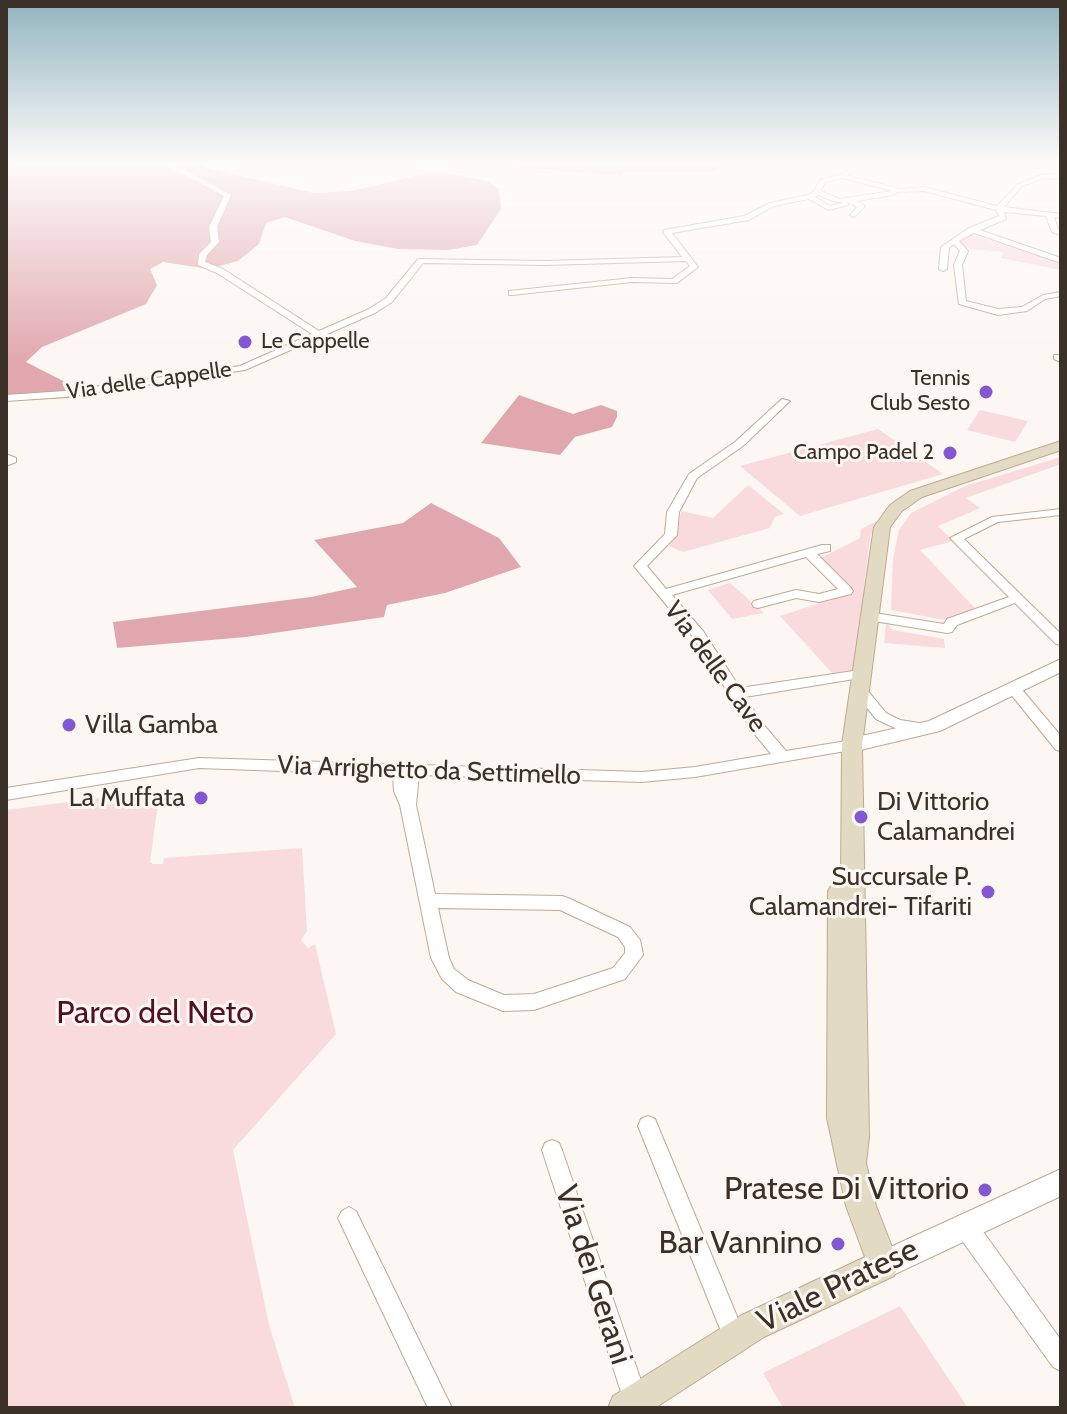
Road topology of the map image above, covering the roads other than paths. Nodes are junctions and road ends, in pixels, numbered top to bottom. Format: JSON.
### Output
{"nodes":[{"id":1,"x":213,"y":230,"type":"edge"},
{"id":2,"x":679,"y":230,"type":"edge"},
{"id":3,"x":972,"y":230,"type":"joint"},
{"id":4,"x":954,"y":240,"type":"junction"},
{"id":5,"x":689,"y":259,"type":"junction"},
{"id":6,"x":1061,"y":261,"type":"edge"},
{"id":7,"x":943,"y":269,"type":"dead end"},
{"id":8,"x":512,"y":293,"type":"dead end"},
{"id":9,"x":1061,"y":294,"type":"edge"},
{"id":10,"x":319,"y":335,"type":"junction"},
{"id":11,"x":6,"y":398,"type":"edge"},
{"id":12,"x":785,"y":401,"type":"dead end"},
{"id":13,"x":1061,"y":445,"type":"edge"},
{"id":14,"x":6,"y":457,"type":"edge"},
{"id":15,"x":6,"y":463,"type":"edge"},
{"id":16,"x":1061,"y":512,"type":"edge"},
{"id":17,"x":826,"y":548,"type":"dead end"},
{"id":18,"x":809,"y":553,"type":"junction"},
{"id":19,"x":662,"y":594,"type":"junction"},
{"id":20,"x":1017,"y":598,"type":"junction"},
{"id":21,"x":758,"y":604,"type":"dead end"},
{"id":22,"x":868,"y":616,"type":"junction"},
{"id":23,"x":1061,"y":641,"type":"edge"},
{"id":24,"x":1061,"y":665,"type":"edge"},
{"id":25,"x":859,"y":681,"type":"junction"},
{"id":26,"x":1014,"y":689,"type":"junction"},
{"id":27,"x":739,"y":693,"type":"junction"},
{"id":28,"x":925,"y":728,"type":"junction"},
{"id":29,"x":852,"y":745,"type":"junction"},
{"id":30,"x":1061,"y":746,"type":"edge"},
{"id":31,"x":783,"y":758,"type":"junction"},
{"id":32,"x":406,"y":769,"type":"junction"},
{"id":33,"x":6,"y":794,"type":"edge"},
{"id":34,"x":431,"y":901,"type":"junction"},
{"id":35,"x":648,"y":1126,"type":"dead end"},
{"id":36,"x":552,"y":1150,"type":"dead end"},
{"id":37,"x":1061,"y":1182,"type":"edge"},
{"id":38,"x":349,"y":1218,"type":"dead end"},
{"id":39,"x":966,"y":1227,"type":"junction"},
{"id":40,"x":883,"y":1265,"type":"junction"},
{"id":41,"x":735,"y":1338,"type":"junction"},
{"id":42,"x":1061,"y":1359,"type":"edge"},
{"id":43,"x":642,"y":1402,"type":"edge"},
{"id":44,"x":440,"y":1408,"type":"edge"}],
"edges":[{"from":1,"to":10,"type":"street"},
{"from":2,"to":5,"type":"street"},
{"from":3,"to":4,"type":"street"},
{"from":3,"to":6,"type":"street"},
{"from":4,"to":7,"type":"street"},
{"from":4,"to":9,"type":"street"},
{"from":5,"to":8,"type":"street"},
{"from":5,"to":10,"type":"street","name":"Via delle Cappelle"},
{"from":10,"to":11,"type":"street","name":"Via delle Cappelle"},
{"from":12,"to":19,"type":"street","name":"Via delle Cave"},
{"from":13,"to":22,"type":"main road"},
{"from":14,"to":15,"type":"street"},
{"from":16,"to":20,"type":"street"},
{"from":17,"to":18,"type":"street"},
{"from":18,"to":19,"type":"street"},
{"from":18,"to":21,"type":"street"},
{"from":19,"to":27,"type":"street","name":"Via delle Cave"},
{"from":20,"to":22,"type":"street"},
{"from":20,"to":23,"type":"street"},
{"from":22,"to":25,"type":"main road"},
{"from":24,"to":26,"type":"street"},
{"from":25,"to":27,"type":"street"},
{"from":25,"to":28,"type":"street"},
{"from":25,"to":29,"type":"main road"},
{"from":26,"to":28,"type":"street"},
{"from":26,"to":30,"type":"street"},
{"from":27,"to":31,"type":"street","name":"Via delle Cave"},
{"from":28,"to":29,"type":"street"},
{"from":29,"to":31,"type":"street","name":"Via Arrighetto da Settimello"},
{"from":29,"to":40,"type":"main road"},
{"from":31,"to":32,"type":"street","name":"Via Arrighetto da Settimello"},
{"from":32,"to":33,"type":"street","name":"Via Arrighetto da Settimello"},
{"from":32,"to":34,"type":"street"},
{"from":34,"to":34,"type":"street"},
{"from":35,"to":41,"type":"street"},
{"from":36,"to":43,"type":"street","name":"Via dei Gerani"},
{"from":37,"to":39,"type":"street","name":"Viale Pratese"},
{"from":38,"to":44,"type":"street"},
{"from":39,"to":40,"type":"street","name":"Viale Pratese"},
{"from":39,"to":42,"type":"street"},
{"from":40,"to":41,"type":"main road","name":"Viale Pratese"},
{"from":41,"to":43,"type":"main road","name":"Viale Pratese"}]}
